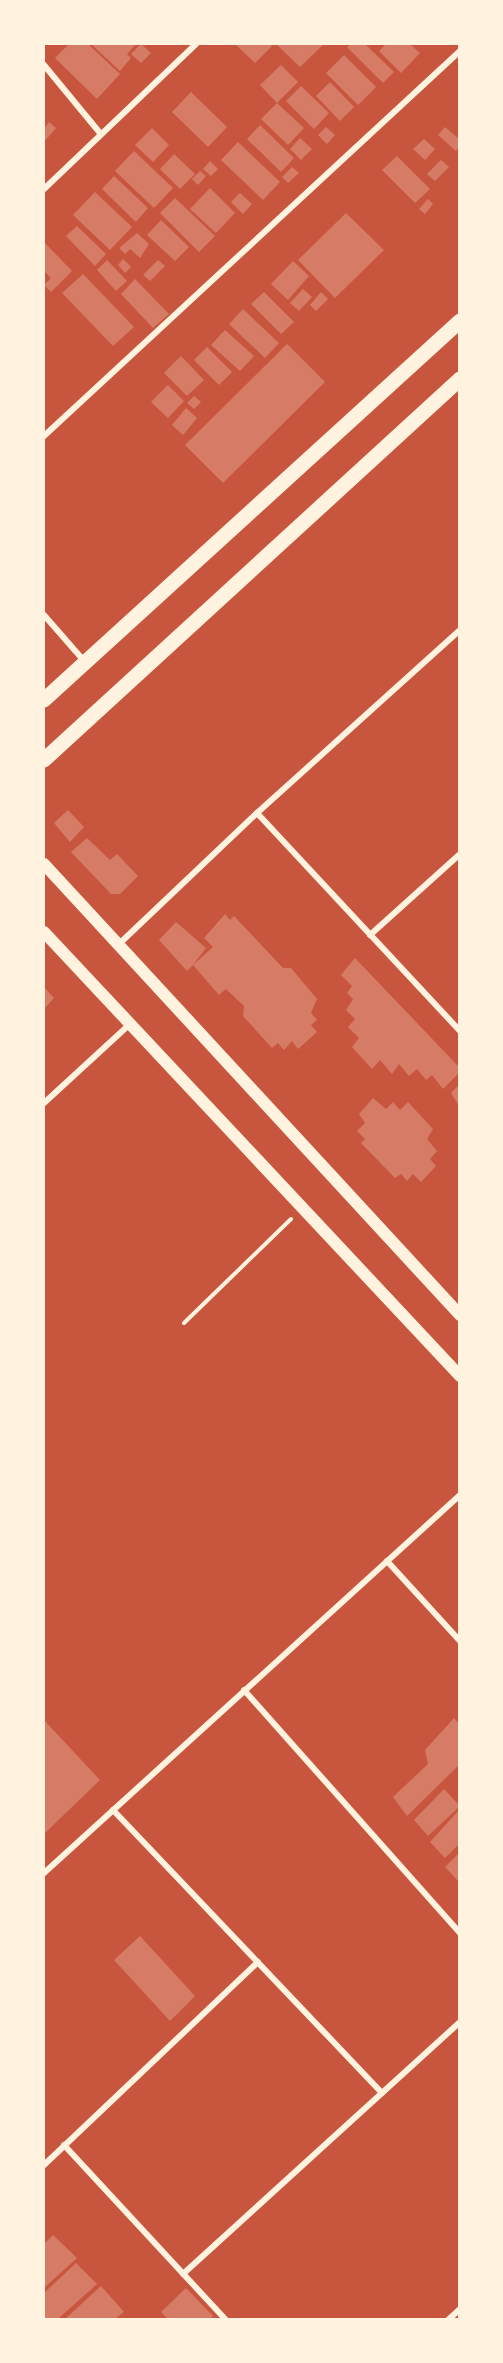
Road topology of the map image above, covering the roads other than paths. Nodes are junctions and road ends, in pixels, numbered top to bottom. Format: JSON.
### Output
{"nodes":[{"id":1,"x":196,"y":44,"type":"edge"},
{"id":2,"x":459,"y":51,"type":"edge"},
{"id":3,"x":44,"y":65,"type":"edge"},
{"id":4,"x":100,"y":133,"type":"junction"},
{"id":5,"x":44,"y":189,"type":"edge"},
{"id":6,"x":459,"y":321,"type":"edge"},
{"id":7,"x":459,"y":379,"type":"edge"},
{"id":8,"x":44,"y":436,"type":"edge"},
{"id":9,"x":44,"y":615,"type":"edge"},
{"id":10,"x":459,"y":630,"type":"edge"},
{"id":11,"x":85,"y":663,"type":"junction"},
{"id":12,"x":44,"y":700,"type":"edge"},
{"id":13,"x":44,"y":760,"type":"edge"},
{"id":14,"x":257,"y":813,"type":"junction"},
{"id":15,"x":459,"y":854,"type":"edge"},
{"id":16,"x":44,"y":864,"type":"edge"},
{"id":17,"x":44,"y":932,"type":"edge"},
{"id":18,"x":370,"y":935,"type":"junction"},
{"id":19,"x":119,"y":944,"type":"junction"},
{"id":20,"x":130,"y":1024,"type":"junction"},
{"id":21,"x":459,"y":1031,"type":"edge"},
{"id":22,"x":44,"y":1103,"type":"edge"},
{"id":23,"x":459,"y":1315,"type":"edge"},
{"id":24,"x":459,"y":1376,"type":"edge"},
{"id":25,"x":459,"y":1495,"type":"edge"},
{"id":26,"x":387,"y":1561,"type":"junction"},
{"id":27,"x":459,"y":1641,"type":"edge"},
{"id":28,"x":244,"y":1690,"type":"junction"},
{"id":29,"x":113,"y":1810,"type":"junction"},
{"id":30,"x":44,"y":1873,"type":"edge"},
{"id":31,"x":459,"y":1933,"type":"edge"},
{"id":32,"x":258,"y":1962,"type":"junction"},
{"id":33,"x":459,"y":2022,"type":"edge"},
{"id":34,"x":382,"y":2093,"type":"junction"},
{"id":35,"x":64,"y":2145,"type":"junction"},
{"id":36,"x":44,"y":2165,"type":"edge"},
{"id":37,"x":183,"y":2274,"type":"junction"},
{"id":38,"x":459,"y":2309,"type":"edge"},
{"id":39,"x":226,"y":2319,"type":"edge"},
{"id":40,"x":448,"y":2319,"type":"edge"}],
"edges":[{"from":1,"to":4,"type":"street"},
{"from":2,"to":8,"type":"street"},
{"from":3,"to":4,"type":"street"},
{"from":4,"to":5,"type":"street"},
{"from":6,"to":11,"type":"main road"},
{"from":7,"to":13,"type":"main road"},
{"from":9,"to":11,"type":"street"},
{"from":10,"to":14,"type":"street"},
{"from":11,"to":12,"type":"main road"},
{"from":14,"to":18,"type":"street"},
{"from":14,"to":19,"type":"street"},
{"from":15,"to":18,"type":"street"},
{"from":16,"to":19,"type":"main road"},
{"from":17,"to":20,"type":"main road"},
{"from":18,"to":21,"type":"street"},
{"from":19,"to":23,"type":"main road"},
{"from":20,"to":22,"type":"street"},
{"from":20,"to":24,"type":"main road"},
{"from":25,"to":26,"type":"street"},
{"from":26,"to":27,"type":"street"},
{"from":26,"to":28,"type":"street"},
{"from":28,"to":29,"type":"street"},
{"from":28,"to":31,"type":"street"},
{"from":29,"to":30,"type":"street"},
{"from":29,"to":32,"type":"street"},
{"from":32,"to":34,"type":"street"},
{"from":32,"to":35,"type":"street"},
{"from":33,"to":34,"type":"street"},
{"from":34,"to":37,"type":"street"},
{"from":35,"to":36,"type":"street"},
{"from":35,"to":37,"type":"street"},
{"from":37,"to":39,"type":"street"},
{"from":38,"to":40,"type":"street"}]}
